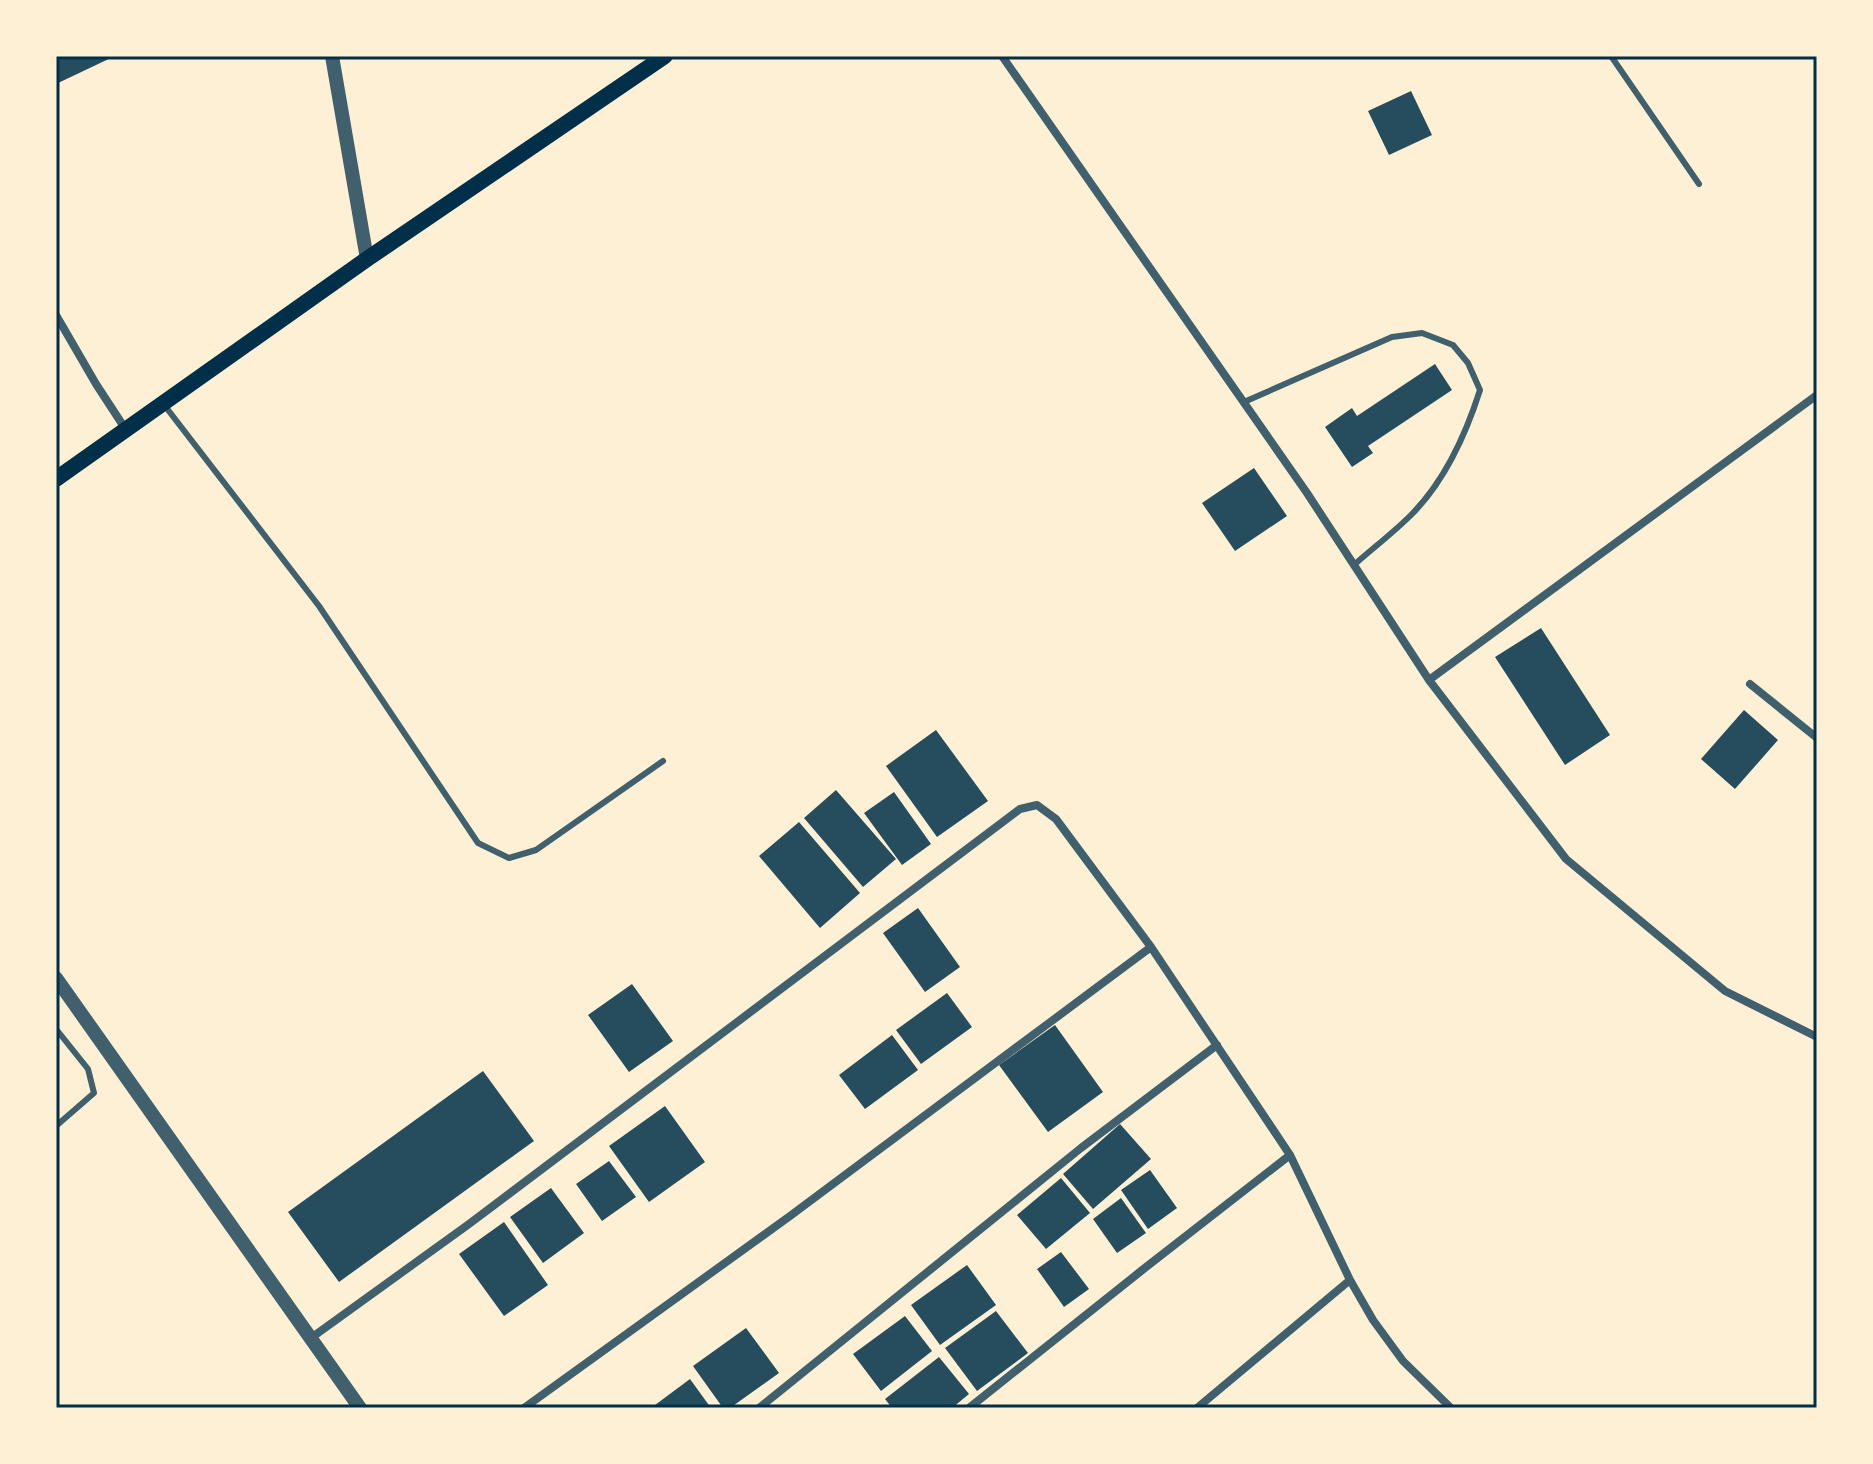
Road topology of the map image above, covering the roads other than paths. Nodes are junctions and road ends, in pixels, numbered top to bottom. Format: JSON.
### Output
{"nodes":[{"id":1,"x":332,"y":56,"type":"edge"},
{"id":2,"x":665,"y":56,"type":"edge"},
{"id":3,"x":1002,"y":56,"type":"edge"},
{"id":4,"x":1611,"y":56,"type":"edge"},
{"id":5,"x":1699,"y":184,"type":"dead end"},
{"id":6,"x":367,"y":259,"type":"junction"},
{"id":7,"x":56,"y":315,"type":"edge"},
{"id":8,"x":1817,"y":395,"type":"edge"},
{"id":9,"x":1244,"y":402,"type":"junction"},
{"id":10,"x":163,"y":403,"type":"junction"},
{"id":11,"x":126,"y":430,"type":"junction"},
{"id":12,"x":56,"y":479,"type":"edge"},
{"id":13,"x":1354,"y":565,"type":"junction"},
{"id":14,"x":1429,"y":680,"type":"junction"},
{"id":15,"x":1750,"y":684,"type":"dead end"},
{"id":16,"x":1817,"y":738,"type":"edge"},
{"id":17,"x":663,"y":761,"type":"dead end"},
{"id":18,"x":1151,"y":947,"type":"junction"},
{"id":19,"x":56,"y":978,"type":"edge"},
{"id":20,"x":56,"y":1029,"type":"edge"},
{"id":21,"x":1817,"y":1037,"type":"edge"},
{"id":22,"x":1217,"y":1045,"type":"junction"},
{"id":23,"x":56,"y":1126,"type":"edge"},
{"id":24,"x":1290,"y":1155,"type":"junction"},
{"id":25,"x":1350,"y":1280,"type":"junction"},
{"id":26,"x":311,"y":1338,"type":"junction"},
{"id":27,"x":360,"y":1408,"type":"edge"},
{"id":28,"x":524,"y":1408,"type":"edge"},
{"id":29,"x":759,"y":1408,"type":"edge"},
{"id":30,"x":969,"y":1408,"type":"edge"},
{"id":31,"x":1197,"y":1408,"type":"edge"},
{"id":32,"x":1451,"y":1408,"type":"edge"}],
"edges":[{"from":1,"to":6,"type":"street"},
{"from":2,"to":6,"type":"main road"},
{"from":3,"to":9,"type":"street"},
{"from":4,"to":5,"type":"lane"},
{"from":6,"to":10,"type":"main road"},
{"from":7,"to":11,"type":"street"},
{"from":8,"to":14,"type":"street"},
{"from":9,"to":13,"type":"street"},
{"from":9,"to":13,"type":"lane"},
{"from":10,"to":11,"type":"main road"},
{"from":10,"to":17,"type":"lane"},
{"from":11,"to":12,"type":"main road"},
{"from":13,"to":14,"type":"street"},
{"from":14,"to":21,"type":"street"},
{"from":15,"to":16,"type":"street"},
{"from":18,"to":22,"type":"street"},
{"from":18,"to":26,"type":"street"},
{"from":18,"to":28,"type":"street"},
{"from":19,"to":26,"type":"street"},
{"from":20,"to":23,"type":"lane"},
{"from":22,"to":24,"type":"street"},
{"from":22,"to":29,"type":"street"},
{"from":24,"to":25,"type":"street"},
{"from":24,"to":30,"type":"street"},
{"from":25,"to":31,"type":"street"},
{"from":25,"to":32,"type":"street"},
{"from":26,"to":27,"type":"street"}]}
